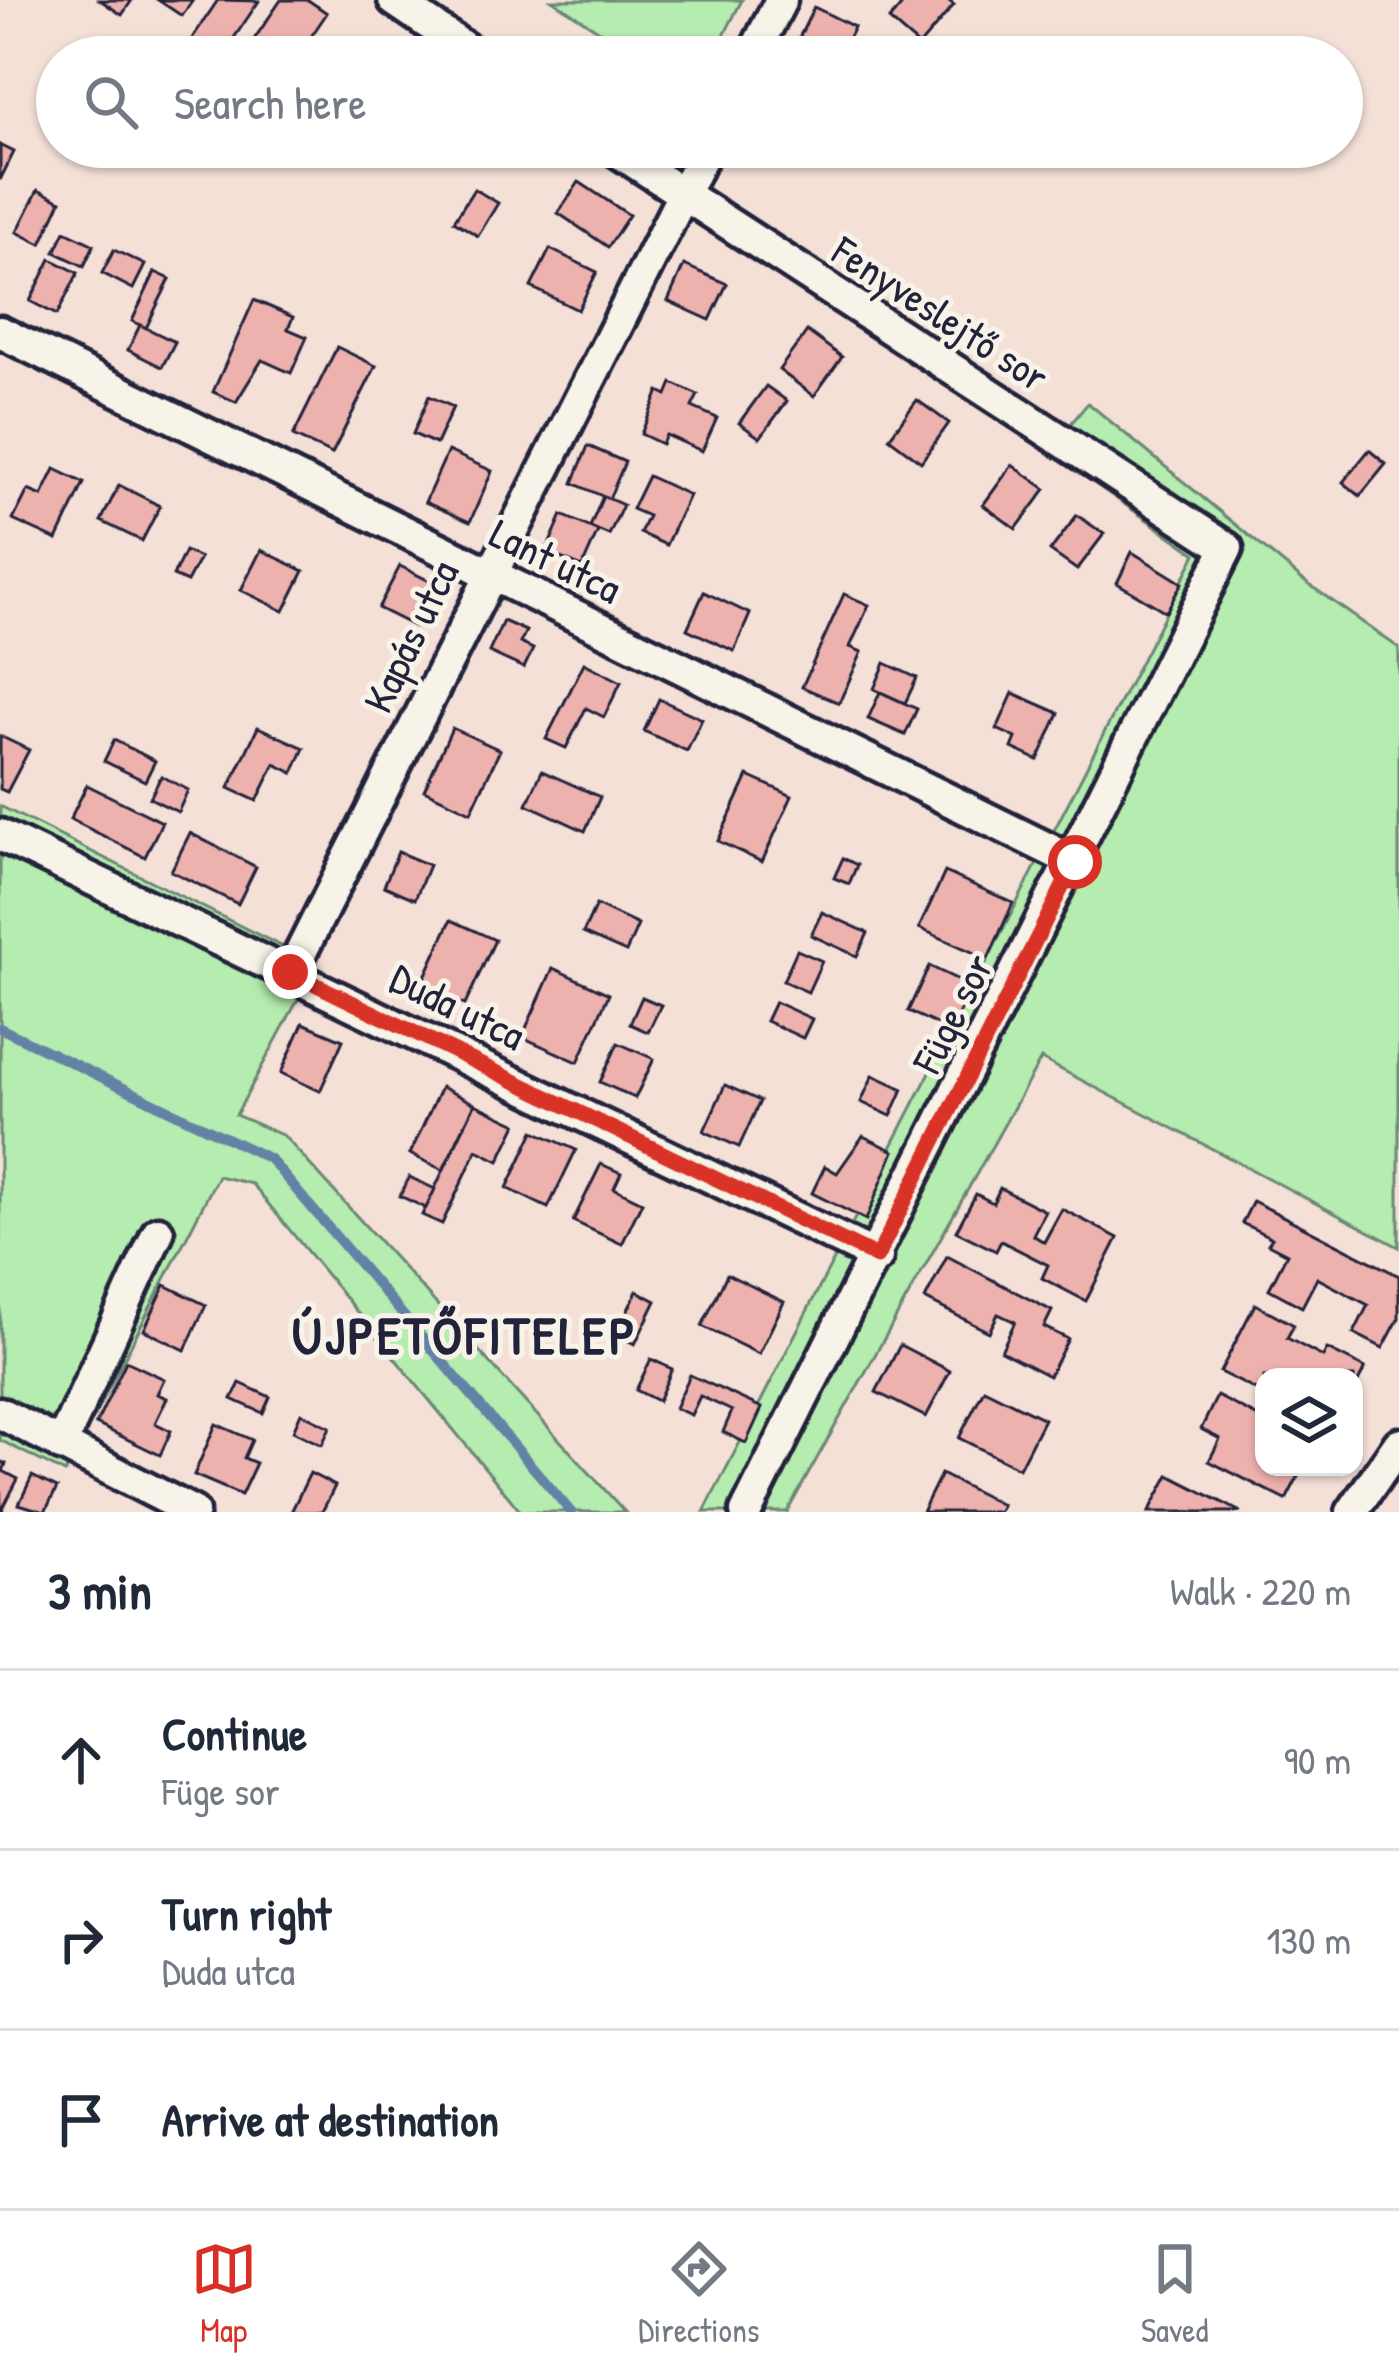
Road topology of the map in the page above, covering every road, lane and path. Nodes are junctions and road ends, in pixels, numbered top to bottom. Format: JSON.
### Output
{"nodes":[{"id":1,"x":394,"y":0,"type":"edge"},
{"id":2,"x":781,"y":0,"type":"edge"},
{"id":3,"x":447,"y":36,"type":"edge"},
{"id":4,"x":763,"y":36,"type":"edge"},
{"id":5,"x":642,"y":168,"type":"edge"},
{"id":6,"x":696,"y":168,"type":"edge"},
{"id":7,"x":682,"y":195,"type":"junction"},
{"id":8,"x":0,"y":332,"type":"edge"},
{"id":9,"x":1227,"y":548,"type":"joint"},
{"id":10,"x":488,"y":573,"type":"junction"},
{"id":11,"x":0,"y":835,"type":"edge"},
{"id":12,"x":1075,"y":862,"type":"junction"},
{"id":13,"x":290,"y":972,"type":"junction"},
{"id":14,"x":158,"y":1232,"type":"dead end"},
{"id":15,"x":877,"y":1257,"type":"junction"},
{"id":16,"x":0,"y":1414,"type":"edge"},
{"id":17,"x":1399,"y":1444,"type":"edge"},
{"id":18,"x":61,"y":1445,"type":"junction"},
{"id":19,"x":193,"y":1512,"type":"edge"},
{"id":20,"x":746,"y":1512,"type":"edge"},
{"id":21,"x":1352,"y":1512,"type":"edge"}],
"edges":[{"from":1,"to":3,"type":"street"},
{"from":2,"to":4,"type":"street"},
{"from":5,"to":7,"type":"street","name":"Fenyveslejtő sor"},
{"from":6,"to":7,"type":"street","name":"Kapás utca"},
{"from":7,"to":9,"type":"street","name":"Fenyveslejtő sor"},
{"from":7,"to":10,"type":"street","name":"Kapás utca"},
{"from":8,"to":10,"type":"street","name":"Lant utca"},
{"from":9,"to":12,"type":"street","name":"Füge sor"},
{"from":10,"to":12,"type":"street","name":"Lant utca"},
{"from":10,"to":13,"type":"street","name":"Kapás utca"},
{"from":11,"to":13,"type":"street","name":"Duda utca"},
{"from":12,"to":15,"type":"street","name":"Füge sor"},
{"from":13,"to":15,"type":"street","name":"Duda utca"},
{"from":14,"to":18,"type":"street"},
{"from":15,"to":20,"type":"street","name":"Füge sor"},
{"from":16,"to":18,"type":"street"},
{"from":17,"to":21,"type":"street"},
{"from":18,"to":19,"type":"street"}]}
